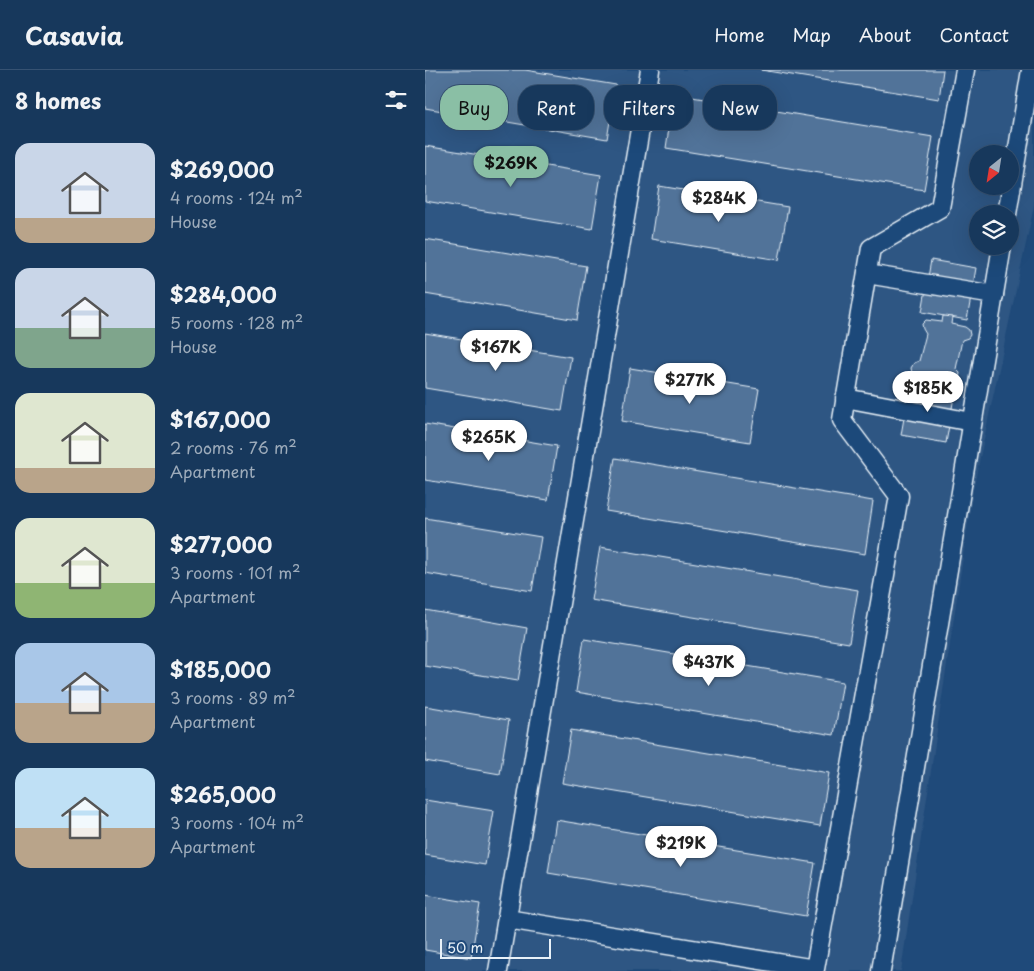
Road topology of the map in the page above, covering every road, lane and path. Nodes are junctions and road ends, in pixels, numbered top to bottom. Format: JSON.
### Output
{"nodes":[{"id":1,"x":650,"y":70,"type":"edge"},
{"id":2,"x":965,"y":70,"type":"edge"},
{"id":3,"x":1031,"y":70,"type":"edge"},
{"id":4,"x":1008,"y":205,"type":"edge"},
{"id":5,"x":1000,"y":255,"type":"edge"},
{"id":6,"x":867,"y":274,"type":"junction"},
{"id":7,"x":993,"y":295,"type":"junction"},
{"id":8,"x":845,"y":398,"type":"junction"},
{"id":9,"x":973,"y":422,"type":"junction"},
{"id":10,"x":507,"y":919,"type":"junction"},
{"id":11,"x":498,"y":971,"type":"edge"},
{"id":12,"x":881,"y":971,"type":"edge"}],
"edges":[{"from":1,"to":10,"type":"lane"},
{"from":2,"to":6,"type":"lane"},
{"from":3,"to":4,"type":"lane"},
{"from":5,"to":7,"type":"lane"},
{"from":6,"to":7,"type":"lane"},
{"from":6,"to":8,"type":"lane"},
{"from":7,"to":9,"type":"lane"},
{"from":8,"to":9,"type":"lane"},
{"from":8,"to":10,"type":"lane"},
{"from":9,"to":12,"type":"lane"},
{"from":10,"to":11,"type":"lane"}]}
